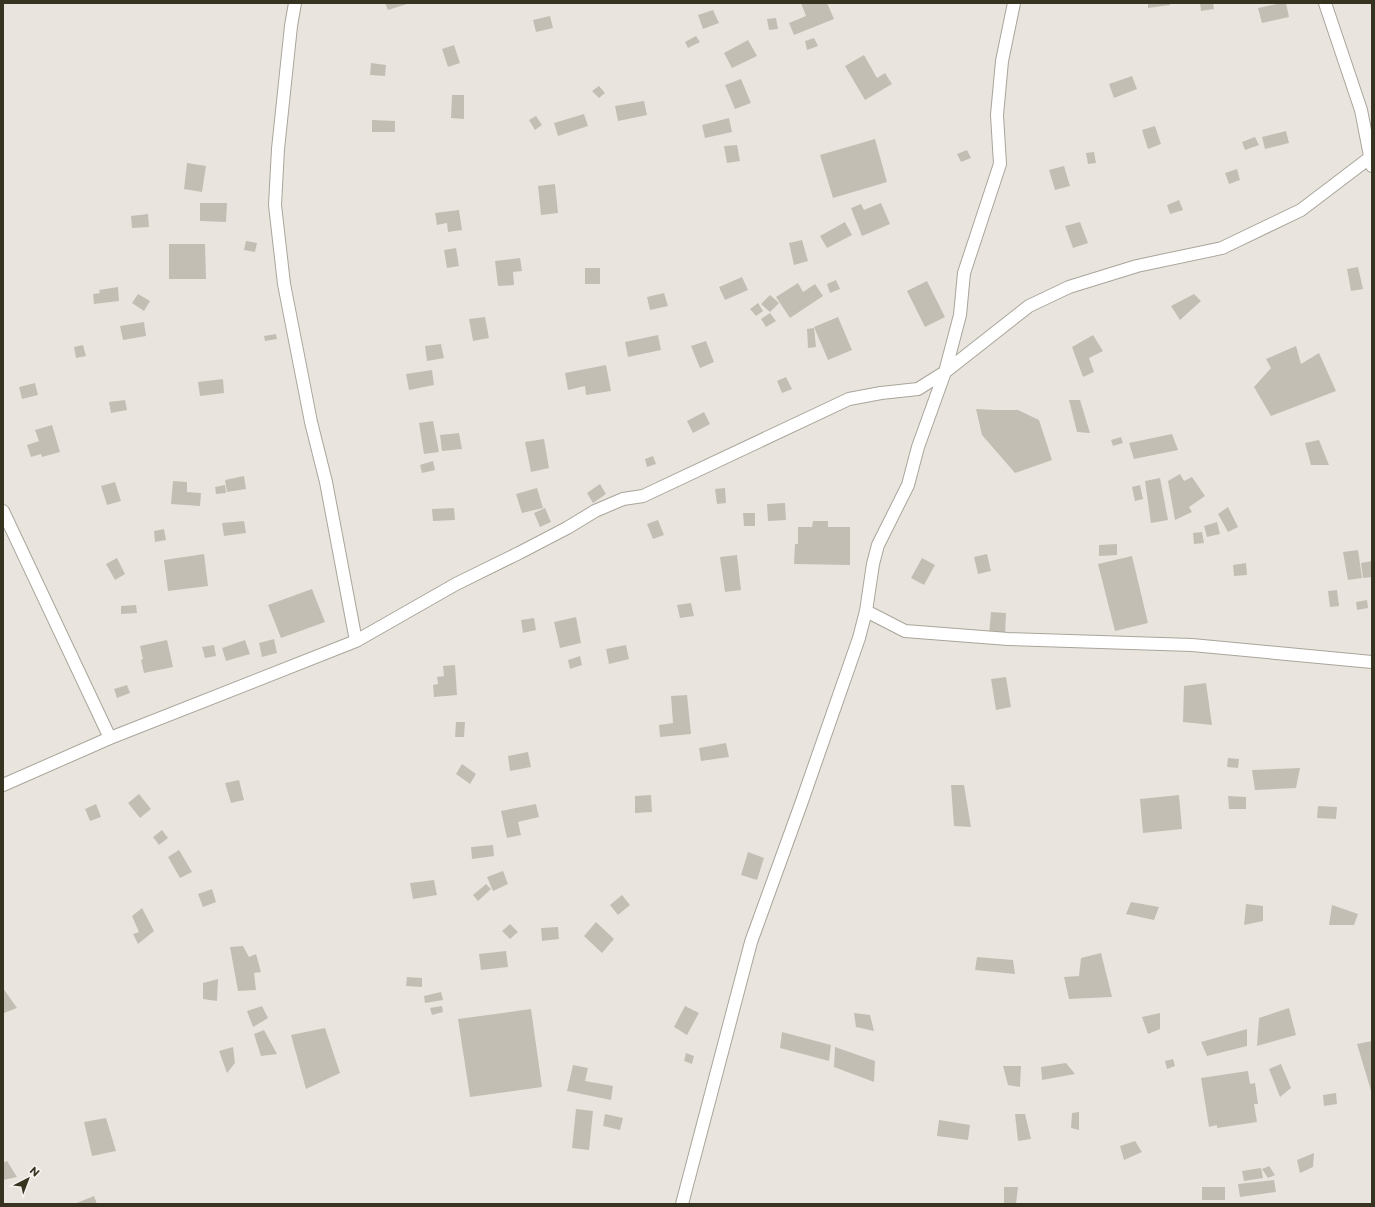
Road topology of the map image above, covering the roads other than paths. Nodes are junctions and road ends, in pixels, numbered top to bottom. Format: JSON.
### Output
{"nodes":[{"id":1,"x":295,"y":3,"type":"edge"},
{"id":2,"x":1014,"y":3,"type":"edge"},
{"id":3,"x":1325,"y":3,"type":"edge"},
{"id":4,"x":1371,"y":160,"type":"edge"},
{"id":5,"x":945,"y":372,"type":"junction"},
{"id":6,"x":3,"y":512,"type":"edge"},
{"id":7,"x":866,"y":612,"type":"junction"},
{"id":8,"x":356,"y":641,"type":"junction"},
{"id":9,"x":1372,"y":662,"type":"edge"},
{"id":10,"x":110,"y":738,"type":"junction"},
{"id":11,"x":3,"y":785,"type":"edge"},
{"id":12,"x":682,"y":1204,"type":"edge"}],
"edges":[{"from":1,"to":8,"type":"lane"},
{"from":2,"to":5,"type":"lane"},
{"from":3,"to":4,"type":"lane"},
{"from":4,"to":5,"type":"lane"},
{"from":5,"to":7,"type":"lane"},
{"from":5,"to":8,"type":"lane"},
{"from":6,"to":10,"type":"lane"},
{"from":7,"to":9,"type":"lane"},
{"from":7,"to":12,"type":"lane"},
{"from":8,"to":10,"type":"lane"},
{"from":10,"to":11,"type":"lane"}]}
